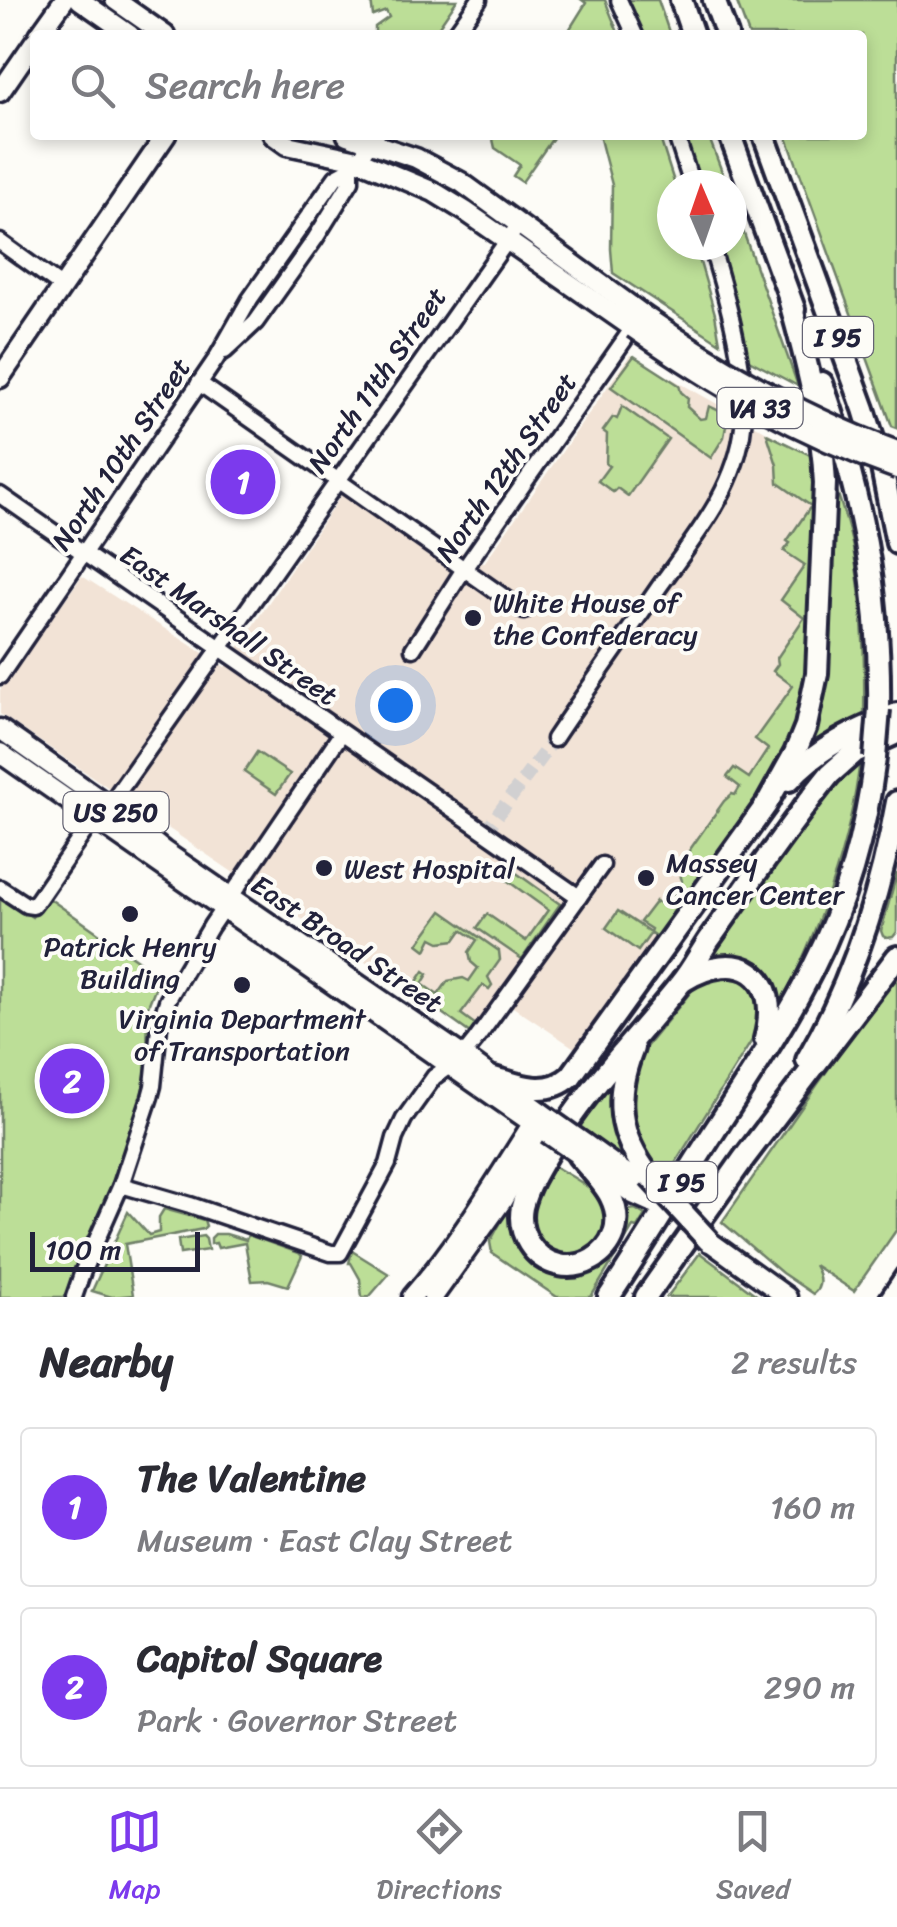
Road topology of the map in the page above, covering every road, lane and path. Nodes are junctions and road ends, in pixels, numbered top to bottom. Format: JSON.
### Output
{"nodes":[{"id":1,"x":64,"y":0,"type":"edge"},
{"id":2,"x":80,"y":0,"type":"edge"},
{"id":3,"x":115,"y":0,"type":"edge"},
{"id":4,"x":479,"y":0,"type":"edge"},
{"id":5,"x":620,"y":0,"type":"edge"},
{"id":6,"x":680,"y":0,"type":"edge"},
{"id":7,"x":714,"y":0,"type":"edge"},
{"id":8,"x":43,"y":30,"type":"edge"},
{"id":9,"x":123,"y":30,"type":"edge"},
{"id":10,"x":158,"y":30,"type":"edge"},
{"id":11,"x":458,"y":30,"type":"edge"},
{"id":12,"x":633,"y":30,"type":"edge"},
{"id":13,"x":691,"y":30,"type":"edge"},
{"id":14,"x":725,"y":30,"type":"edge"},
{"id":15,"x":30,"y":48,"type":"edge"},
{"id":16,"x":0,"y":92,"type":"edge"},
{"id":17,"x":163,"y":140,"type":"edge"},
{"id":18,"x":280,"y":140,"type":"edge"},
{"id":19,"x":373,"y":140,"type":"edge"},
{"id":20,"x":378,"y":140,"type":"edge"},
{"id":21,"x":678,"y":140,"type":"edge"},
{"id":22,"x":732,"y":140,"type":"edge"},
{"id":23,"x":766,"y":140,"type":"edge"},
{"id":24,"x":355,"y":164,"type":"junction"},
{"id":25,"x":687,"y":170,"type":"edge"},
{"id":26,"x":304,"y":221,"type":"junction"},
{"id":27,"x":519,"y":224,"type":"junction"},
{"id":28,"x":508,"y":240,"type":"junction"},
{"id":29,"x":0,"y":242,"type":"edge"},
{"id":30,"x":308,"y":248,"type":"junction"},
{"id":31,"x":714,"y":260,"type":"edge"},
{"id":32,"x":61,"y":286,"type":"junction"},
{"id":33,"x":789,"y":298,"type":"junction"},
{"id":34,"x":637,"y":321,"type":"junction"},
{"id":35,"x":216,"y":359,"type":"junction"},
{"id":36,"x":0,"y":378,"type":"edge"},
{"id":37,"x":199,"y":383,"type":"junction"},
{"id":38,"x":897,"y":451,"type":"edge"},
{"id":39,"x":897,"y":469,"type":"edge"},
{"id":40,"x":337,"y":480,"type":"junction"},
{"id":41,"x":0,"y":496,"type":"edge"},
{"id":42,"x":897,"y":542,"type":"edge"},
{"id":43,"x":83,"y":555,"type":"junction"},
{"id":44,"x":464,"y":569,"type":"junction"},
{"id":45,"x":524,"y":611,"type":"dead end"},
{"id":46,"x":219,"y":647,"type":"junction"},
{"id":47,"x":413,"y":649,"type":"dead end"},
{"id":48,"x":0,"y":676,"type":"edge"},
{"id":49,"x":888,"y":711,"type":"edge"},
{"id":50,"x":0,"y":729,"type":"edge"},
{"id":51,"x":897,"y":733,"type":"edge"},
{"id":52,"x":342,"y":734,"type":"junction"},
{"id":53,"x":554,"y":739,"type":"tunnel mouth"},
{"id":54,"x":0,"y":753,"type":"edge"},
{"id":55,"x":897,"y":802,"type":"edge"},
{"id":56,"x":766,"y":805,"type":"junction"},
{"id":57,"x":102,"y":813,"type":"junction"},
{"id":58,"x":602,"y":866,"type":"dead end"},
{"id":59,"x":0,"y":888,"type":"edge"},
{"id":60,"x":579,"y":897,"type":"junction"},
{"id":61,"x":227,"y":903,"type":"junction"},
{"id":62,"x":897,"y":958,"type":"edge"},
{"id":63,"x":682,"y":982,"type":"junction"},
{"id":64,"x":640,"y":1029,"type":"junction"},
{"id":65,"x":456,"y":1060,"type":"junction"},
{"id":66,"x":751,"y":1073,"type":"junction"},
{"id":67,"x":494,"y":1078,"type":"junction"},
{"id":68,"x":544,"y":1122,"type":"junction"},
{"id":69,"x":580,"y":1150,"type":"junction"},
{"id":70,"x":744,"y":1158,"type":"junction"},
{"id":71,"x":122,"y":1185,"type":"junction"},
{"id":72,"x":641,"y":1185,"type":"junction"},
{"id":73,"x":713,"y":1244,"type":"junction"},
{"id":74,"x":74,"y":1297,"type":"edge"},
{"id":75,"x":412,"y":1297,"type":"edge"},
{"id":76,"x":433,"y":1297,"type":"edge"},
{"id":77,"x":608,"y":1297,"type":"edge"},
{"id":78,"x":646,"y":1297,"type":"edge"},
{"id":79,"x":787,"y":1297,"type":"edge"}],
"edges":[{"from":1,"to":8,"type":"main road"},
{"from":2,"to":9,"type":"main road"},
{"from":3,"to":10,"type":"main road"},
{"from":4,"to":11,"type":"street"},
{"from":5,"to":12,"type":"street"},
{"from":6,"to":13,"type":"highway"},
{"from":7,"to":14,"type":"highway"},
{"from":15,"to":16,"type":"main road"},
{"from":17,"to":32,"type":"main road"},
{"from":18,"to":24,"type":"main road","number":"VA 33"},
{"from":19,"to":24,"type":"street","name":"North 10th Street"},
{"from":20,"to":27,"type":"main road","number":"VA 33"},
{"from":21,"to":25,"type":"street"},
{"from":22,"to":33,"type":"highway","number":"I 95"},
{"from":23,"to":42,"type":"highway","number":"I 95"},
{"from":24,"to":26,"type":"street","name":"North 10th Street"},
{"from":24,"to":28,"type":"main road","number":"VA 33"},
{"from":24,"to":30,"type":"street","name":"North 10th Street"},
{"from":26,"to":30,"type":"street"},
{"from":26,"to":35,"type":"street","name":"North 10th Street"},
{"from":27,"to":28,"type":"street","name":"North 11th Street"},
{"from":27,"to":34,"type":"main road","number":"VA 33"},
{"from":28,"to":34,"type":"main road","number":"VA 33"},
{"from":28,"to":40,"type":"street","name":"North 11th Street"},
{"from":29,"to":32,"type":"street"},
{"from":30,"to":35,"type":"street","name":"North 10th Street"},
{"from":31,"to":53,"type":"street"},
{"from":32,"to":36,"type":"main road"},
{"from":33,"to":49,"type":"highway","number":"I 95"},
{"from":33,"to":56,"type":"highway"},
{"from":34,"to":38,"type":"main road","number":"VA 33","bridge":true},
{"from":34,"to":39,"type":"main road","number":"VA 33","bridge":true},
{"from":34,"to":44,"type":"street","name":"North 12th Street"},
{"from":35,"to":37,"type":"street","name":"North 10th Street"},
{"from":37,"to":40,"type":"street"},
{"from":37,"to":43,"type":"street","name":"North 10th Street"},
{"from":40,"to":44,"type":"street"},
{"from":40,"to":46,"type":"street","name":"North 11th Street"},
{"from":41,"to":43,"type":"street","name":"East Marshall Street"},
{"from":43,"to":46,"type":"street","name":"East Marshall Street"},
{"from":43,"to":48,"type":"street","name":"North 10th Street"},
{"from":44,"to":45,"type":"street"},
{"from":44,"to":47,"type":"street","name":"North 12th Street"},
{"from":46,"to":52,"type":"street","name":"East Marshall Street"},
{"from":46,"to":57,"type":"street","name":"North 11th Street"},
{"from":49,"to":56,"type":"highway"},
{"from":49,"to":66,"type":"highway","number":"I 95","bridge":true},
{"from":50,"to":57,"type":"main road","name":"East Broad Street","number":"US 250"},
{"from":51,"to":63,"type":"highway"},
{"from":52,"to":60,"type":"street","name":"East Marshall Street"},
{"from":52,"to":61,"type":"street"},
{"from":54,"to":57,"type":"main road","name":"East Broad Street","number":"US 250"},
{"from":55,"to":70,"type":"highway","number":"I 95"},
{"from":56,"to":67,"type":"highway"},
{"from":57,"to":59,"type":"street","name":"North 11th Street"},
{"from":57,"to":61,"type":"main road","name":"East Broad Street","number":"US 250"},
{"from":58,"to":60,"type":"street"},
{"from":60,"to":65,"type":"street"},
{"from":61,"to":65,"type":"main road","name":"East Broad Street","number":"US 250"},
{"from":61,"to":71,"type":"street"},
{"from":62,"to":70,"type":"highway"},
{"from":63,"to":64,"type":"highway"},
{"from":63,"to":66,"type":"highway"},
{"from":64,"to":69,"type":"highway"},
{"from":64,"to":72,"type":"highway"},
{"from":65,"to":67,"type":"main road","name":"East Broad Street","number":"US 250"},
{"from":65,"to":68,"type":"main road","name":"East Broad Street","number":"US 250"},
{"from":65,"to":71,"type":"street"},
{"from":66,"to":77,"type":"highway","number":"I 95"},
{"from":67,"to":68,"type":"main road","name":"East Broad Street","number":"US 250"},
{"from":68,"to":69,"type":"main road","name":"East Broad Street","number":"US 250","bridge":true},
{"from":68,"to":75,"type":"main road"},
{"from":68,"to":76,"type":"main road"},
{"from":69,"to":72,"type":"main road","name":"East Broad Street","number":"US 250"},
{"from":70,"to":78,"type":"highway","number":"I 95"},
{"from":71,"to":74,"type":"street"},
{"from":72,"to":73,"type":"highway","bridge":true},
{"from":72,"to":73,"type":"main road","name":"East Broad Street","number":"US 250","bridge":true},
{"from":73,"to":79,"type":"main road","name":"East Broad Street","number":"US 250"}]}
